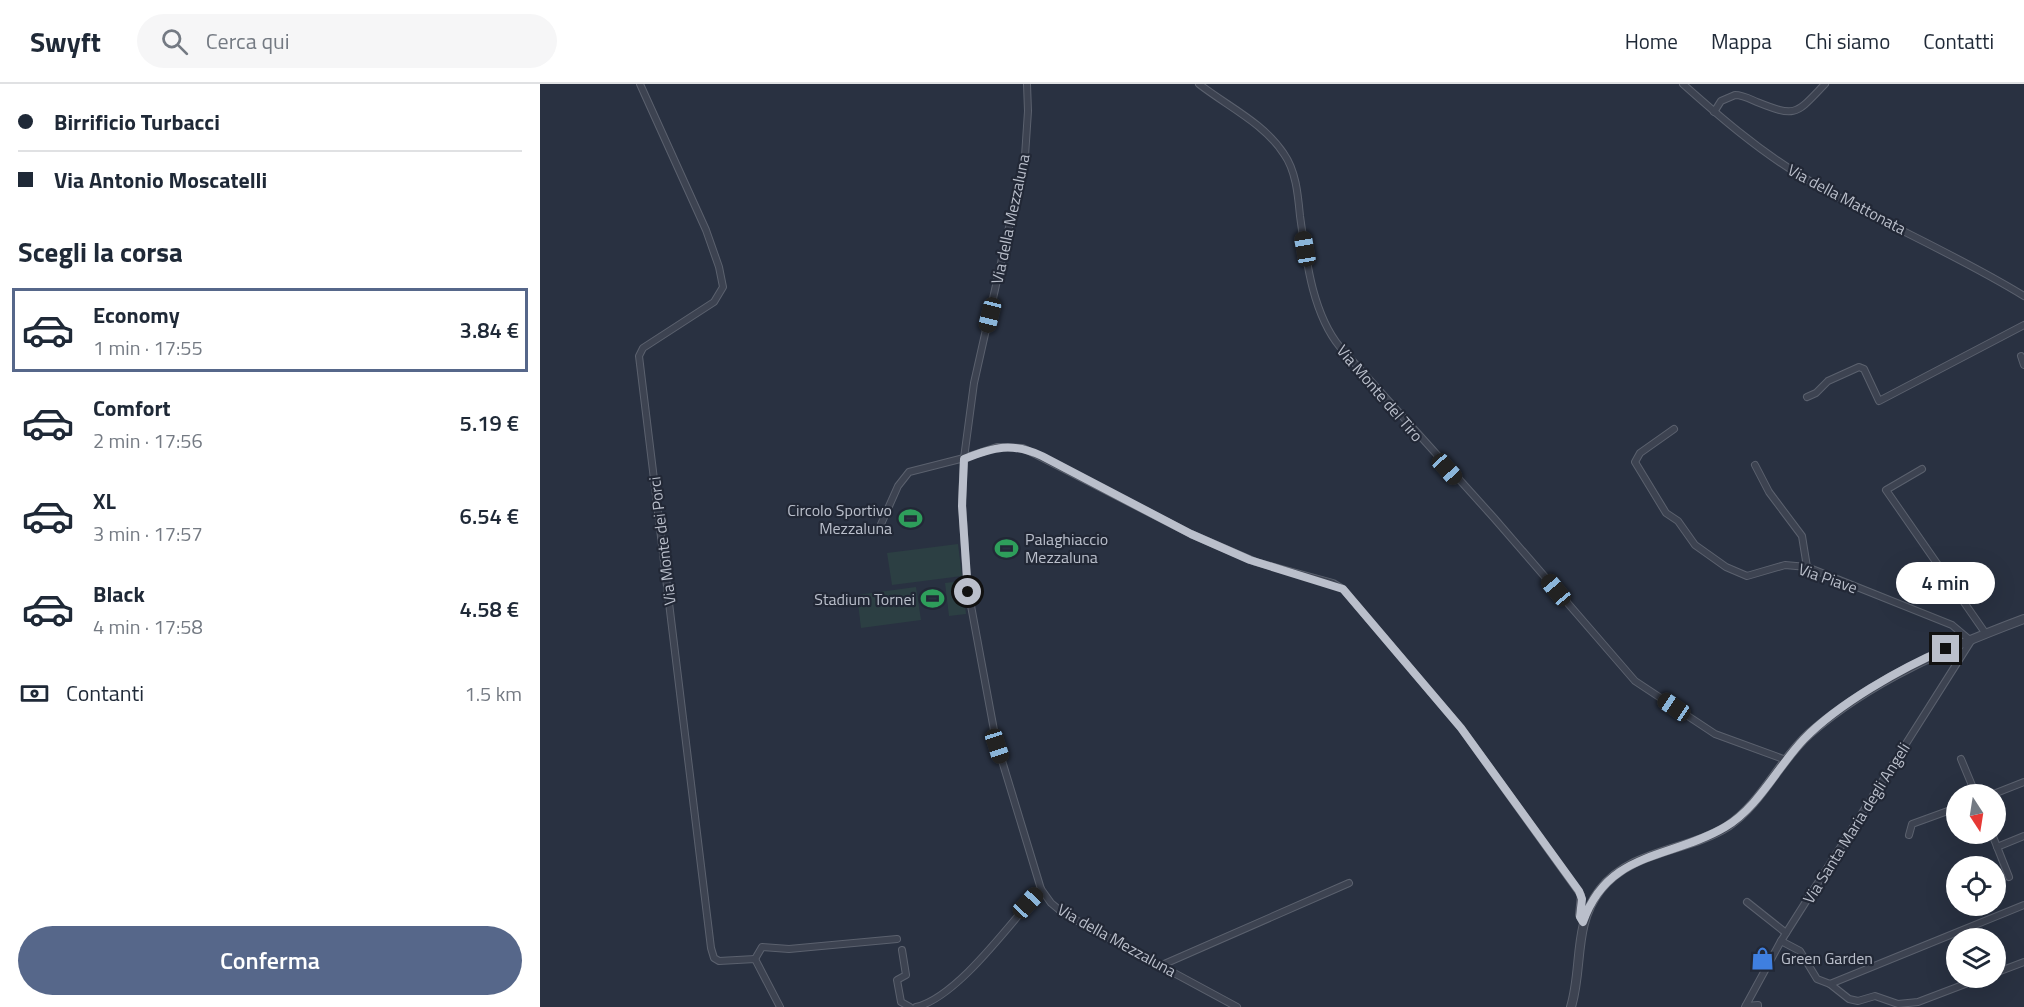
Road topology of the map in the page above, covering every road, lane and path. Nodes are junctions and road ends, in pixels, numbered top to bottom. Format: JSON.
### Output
{"nodes":[{"id":1,"x":640,"y":84,"type":"edge"},
{"id":2,"x":1027,"y":84,"type":"edge"},
{"id":3,"x":1199,"y":84,"type":"edge"},
{"id":4,"x":1683,"y":84,"type":"edge"},
{"id":5,"x":1825,"y":84,"type":"edge"},
{"id":6,"x":1714,"y":112,"type":"junction"},
{"id":7,"x":2024,"y":296,"type":"edge"},
{"id":8,"x":2024,"y":325,"type":"edge"},
{"id":9,"x":2021,"y":356,"type":"dead end"},
{"id":10,"x":2024,"y":365,"type":"edge"},
{"id":11,"x":1807,"y":397,"type":"dead end"},
{"id":12,"x":1674,"y":429,"type":"dead end"},
{"id":13,"x":964,"y":459,"type":"junction"},
{"id":14,"x":1755,"y":465,"type":"dead end"},
{"id":15,"x":1922,"y":469,"type":"dead end"},
{"id":16,"x":879,"y":531,"type":"dead end"},
{"id":17,"x":1807,"y":567,"type":"junction"},
{"id":18,"x":2024,"y":619,"type":"edge"},
{"id":19,"x":1986,"y":634,"type":"junction"},
{"id":20,"x":1971,"y":641,"type":"junction"},
{"id":21,"x":1961,"y":759,"type":"dead end"},
{"id":22,"x":1786,"y":760,"type":"junction"},
{"id":23,"x":2024,"y":782,"type":"edge"},
{"id":24,"x":1971,"y":784,"type":"edge"},
{"id":25,"x":2006,"y":789,"type":"edge"},
{"id":26,"x":1946,"y":812,"type":"edge"},
{"id":27,"x":1910,"y":835,"type":"dead end"},
{"id":28,"x":2024,"y":836,"type":"edge"},
{"id":29,"x":1996,"y":844,"type":"edge"},
{"id":30,"x":1997,"y":847,"type":"junction"},
{"id":31,"x":2009,"y":877,"type":"dead end"},
{"id":32,"x":1349,"y":883,"type":"dead end"},
{"id":33,"x":1041,"y":889,"type":"junction"},
{"id":34,"x":1747,"y":902,"type":"dead end"},
{"id":35,"x":2024,"y":905,"type":"edge"},
{"id":36,"x":1583,"y":922,"type":"junction"},
{"id":37,"x":1786,"y":933,"type":"junction"},
{"id":38,"x":897,"y":939,"type":"dead end"},
{"id":39,"x":1781,"y":941,"type":"junction"},
{"id":40,"x":902,"y":950,"type":"dead end"},
{"id":41,"x":755,"y":959,"type":"junction"},
{"id":42,"x":2024,"y":962,"type":"edge"},
{"id":43,"x":1162,"y":965,"type":"junction"},
{"id":44,"x":2006,"y":969,"type":"edge"},
{"id":45,"x":1830,"y":984,"type":"junction"},
{"id":46,"x":1955,"y":988,"type":"edge"},
{"id":47,"x":1745,"y":1006,"type":"edge"},
{"id":48,"x":780,"y":1007,"type":"edge"},
{"id":49,"x":910,"y":1007,"type":"edge"},
{"id":50,"x":916,"y":1007,"type":"edge"},
{"id":51,"x":1237,"y":1007,"type":"edge"},
{"id":52,"x":1571,"y":1007,"type":"edge"},
{"id":53,"x":1758,"y":1007,"type":"edge"}],
"edges":[{"from":1,"to":41,"type":"street","name":"Via Monte dei Porci"},
{"from":2,"to":13,"type":"street","name":"Via della Mezzaluna"},
{"from":3,"to":22,"type":"street","name":"Via Monte del Tiro"},
{"from":4,"to":6,"type":"street","name":"Via della Mattonata"},
{"from":5,"to":6,"type":"street"},
{"from":6,"to":7,"type":"street","name":"Via della Mattonata"},
{"from":8,"to":11,"type":"street"},
{"from":9,"to":10,"type":"street"},
{"from":12,"to":17,"type":"street","name":"Via Piave"},
{"from":13,"to":16,"type":"street"},
{"from":13,"to":33,"type":"street","name":"Via della Mezzaluna"},
{"from":13,"to":36,"type":"street"},
{"from":14,"to":17,"type":"street"},
{"from":15,"to":19,"type":"street"},
{"from":17,"to":20,"type":"street","name":"Via Piave"},
{"from":18,"to":19,"type":"street"},
{"from":19,"to":20,"type":"street"},
{"from":20,"to":22,"type":"street"},
{"from":20,"to":37,"type":"street","name":"Via Santa Maria degli Angeli"},
{"from":21,"to":24,"type":"street"},
{"from":22,"to":36,"type":"street"},
{"from":23,"to":25,"type":"street"},
{"from":26,"to":27,"type":"street"},
{"from":28,"to":30,"type":"street"},
{"from":29,"to":30,"type":"street"},
{"from":30,"to":31,"type":"street"},
{"from":32,"to":43,"type":"street"},
{"from":33,"to":43,"type":"street","name":"Via della Mezzaluna"},
{"from":33,"to":50,"type":"street"},
{"from":34,"to":37,"type":"street"},
{"from":35,"to":45,"type":"street"},
{"from":36,"to":52,"type":"street"},
{"from":37,"to":39,"type":"street","name":"Via Santa Maria degli Angeli"},
{"from":38,"to":41,"type":"street"},
{"from":39,"to":45,"type":"street"},
{"from":39,"to":47,"type":"street","name":"Via Santa Maria degli Angeli"},
{"from":40,"to":49,"type":"street"},
{"from":41,"to":48,"type":"street"},
{"from":42,"to":44,"type":"street"},
{"from":43,"to":51,"type":"street","name":"Via della Mezzaluna"},
{"from":45,"to":46,"type":"street"},
{"from":47,"to":53,"type":"street"}]}
